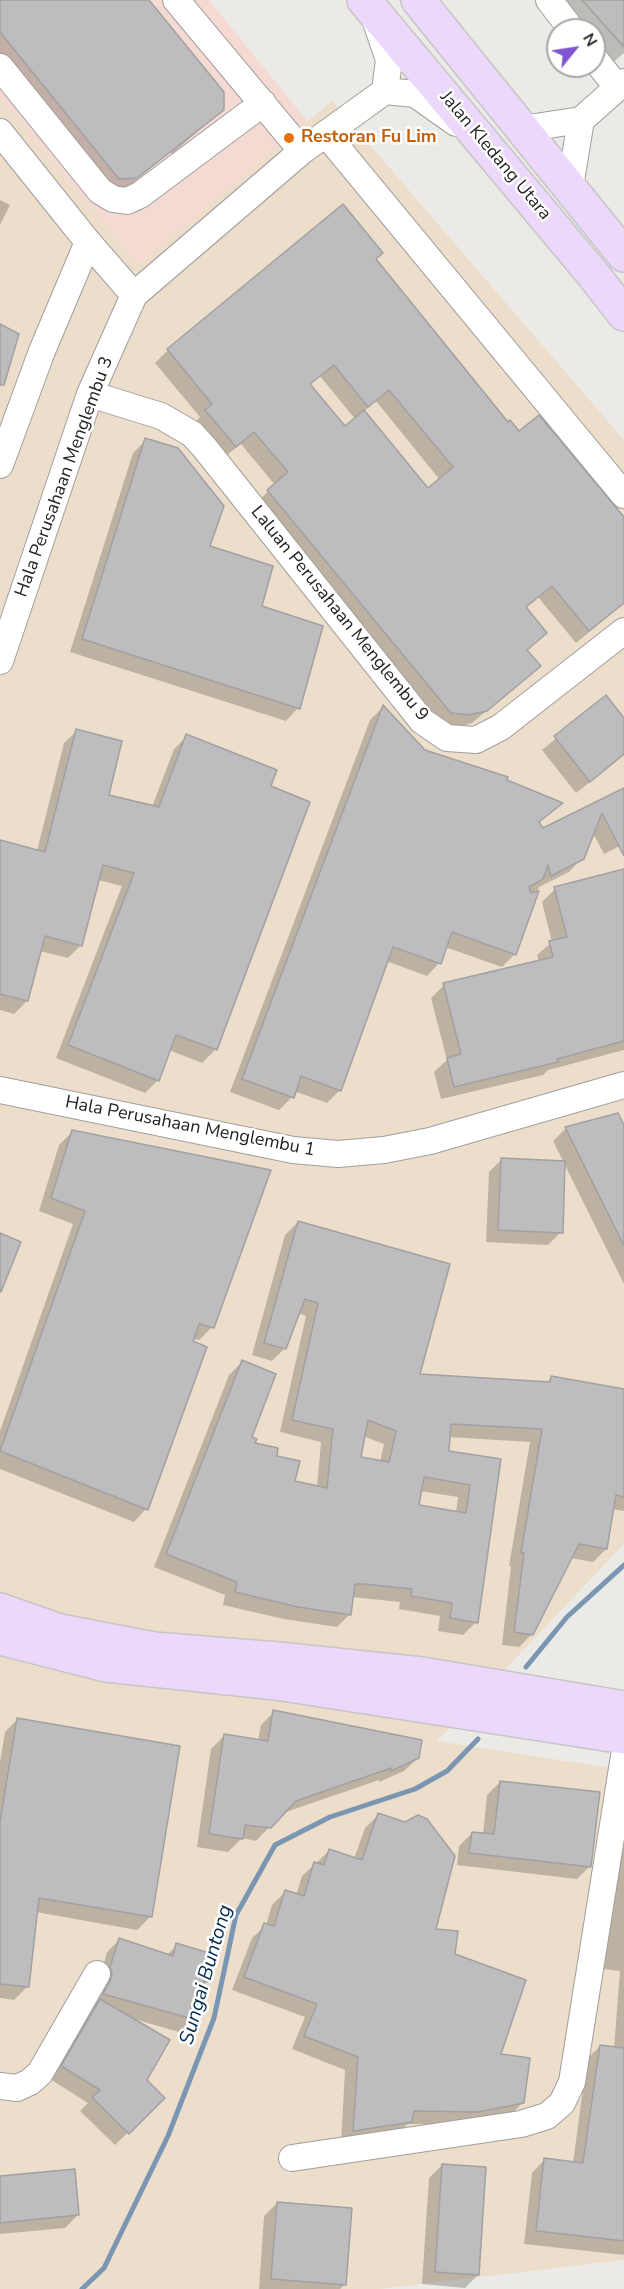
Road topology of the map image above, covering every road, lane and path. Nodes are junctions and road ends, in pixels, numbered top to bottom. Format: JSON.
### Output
{"nodes":[{"id":1,"x":176,"y":0,"type":"edge"},
{"id":2,"x":418,"y":0,"type":"edge"},
{"id":3,"x":549,"y":0,"type":"edge"},
{"id":4,"x":366,"y":4,"type":"edge"},
{"id":5,"x":563,"y":18,"type":"edge"},
{"id":6,"x":417,"y":62,"type":"junction"},
{"id":7,"x":0,"y":67,"type":"edge"},
{"id":8,"x":606,"y":70,"type":"edge"},
{"id":9,"x":621,"y":84,"type":"edge"},
{"id":10,"x":385,"y":91,"type":"junction"},
{"id":11,"x":263,"y":103,"type":"junction"},
{"id":12,"x":580,"y":120,"type":"junction"},
{"id":13,"x":522,"y":129,"type":"junction"},
{"id":14,"x":0,"y":132,"type":"edge"},
{"id":15,"x":326,"y":134,"type":"junction"},
{"id":16,"x":487,"y":147,"type":"junction"},
{"id":17,"x":302,"y":151,"type":"junction"},
{"id":18,"x":570,"y":187,"type":"junction"},
{"id":19,"x":88,"y":242,"type":"junction"},
{"id":20,"x":624,"y":255,"type":"edge"},
{"id":21,"x":624,"y":290,"type":"edge"},
{"id":22,"x":134,"y":295,"type":"junction"},
{"id":23,"x":624,"y":314,"type":"edge"},
{"id":24,"x":90,"y":394,"type":"junction"},
{"id":25,"x":0,"y":465,"type":"edge"},
{"id":26,"x":624,"y":495,"type":"edge"},
{"id":27,"x":7,"y":615,"type":"edge"},
{"id":28,"x":622,"y":638,"type":"edge"},
{"id":29,"x":0,"y":660,"type":"edge"},
{"id":30,"x":624,"y":1085,"type":"edge"},
{"id":31,"x":0,"y":1090,"type":"edge"},
{"id":32,"x":0,"y":1610,"type":"edge"},
{"id":33,"x":0,"y":1638,"type":"edge"},
{"id":34,"x":624,"y":1708,"type":"edge"},
{"id":35,"x":624,"y":1737,"type":"edge"},
{"id":36,"x":624,"y":1756,"type":"edge"},
{"id":37,"x":97,"y":1974,"type":"dead end"},
{"id":38,"x":0,"y":2086,"type":"edge"},
{"id":39,"x":292,"y":2158,"type":"dead end"}],
"edges":[{"from":1,"to":11,"type":"street"},
{"from":2,"to":13,"type":"main road","name":"Jalan Kledang Utara"},
{"from":3,"to":5,"type":"street"},
{"from":4,"to":6,"type":"main road","name":"Jalan Kledang Utara"},
{"from":4,"to":10,"type":"street"},
{"from":6,"to":16,"type":"main road","name":"Jalan Kledang Utara"},
{"from":6,"to":21,"type":"main road"},
{"from":7,"to":11,"type":"street"},
{"from":8,"to":9,"type":"street"},
{"from":9,"to":12,"type":"street"},
{"from":10,"to":15,"type":"street","name":"Hala Perusahaan Menglembu 3"},
{"from":10,"to":16,"type":"street"},
{"from":11,"to":17,"type":"street"},
{"from":12,"to":13,"type":"street"},
{"from":12,"to":18,"type":"street"},
{"from":13,"to":18,"type":"main road","name":"Jalan Kledang Utara"},
{"from":14,"to":19,"type":"street"},
{"from":15,"to":17,"type":"street","name":"Hala Perusahaan Menglembu 3"},
{"from":15,"to":26,"type":"street"},
{"from":16,"to":23,"type":"main road","name":"Jalan Kledang Utara"},
{"from":17,"to":22,"type":"street","name":"Hala Perusahaan Menglembu 3"},
{"from":18,"to":20,"type":"main road","name":"Jalan Kledang Utara"},
{"from":19,"to":22,"type":"street"},
{"from":19,"to":25,"type":"street"},
{"from":22,"to":24,"type":"street","name":"Hala Perusahaan Menglembu 3"},
{"from":24,"to":27,"type":"street","name":"Hala Perusahaan Menglembu 3"},
{"from":24,"to":28,"type":"street","name":"Laluan Perusahaan Menglembu 9"},
{"from":27,"to":29,"type":"street","name":"Hala Perusahaan Menglembu 3"},
{"from":30,"to":31,"type":"street","name":"Hala Perusahaan Menglembu 1"},
{"from":32,"to":34,"type":"main road"},
{"from":33,"to":35,"type":"main road"},
{"from":36,"to":39,"type":"street"},
{"from":37,"to":38,"type":"street"}]}
